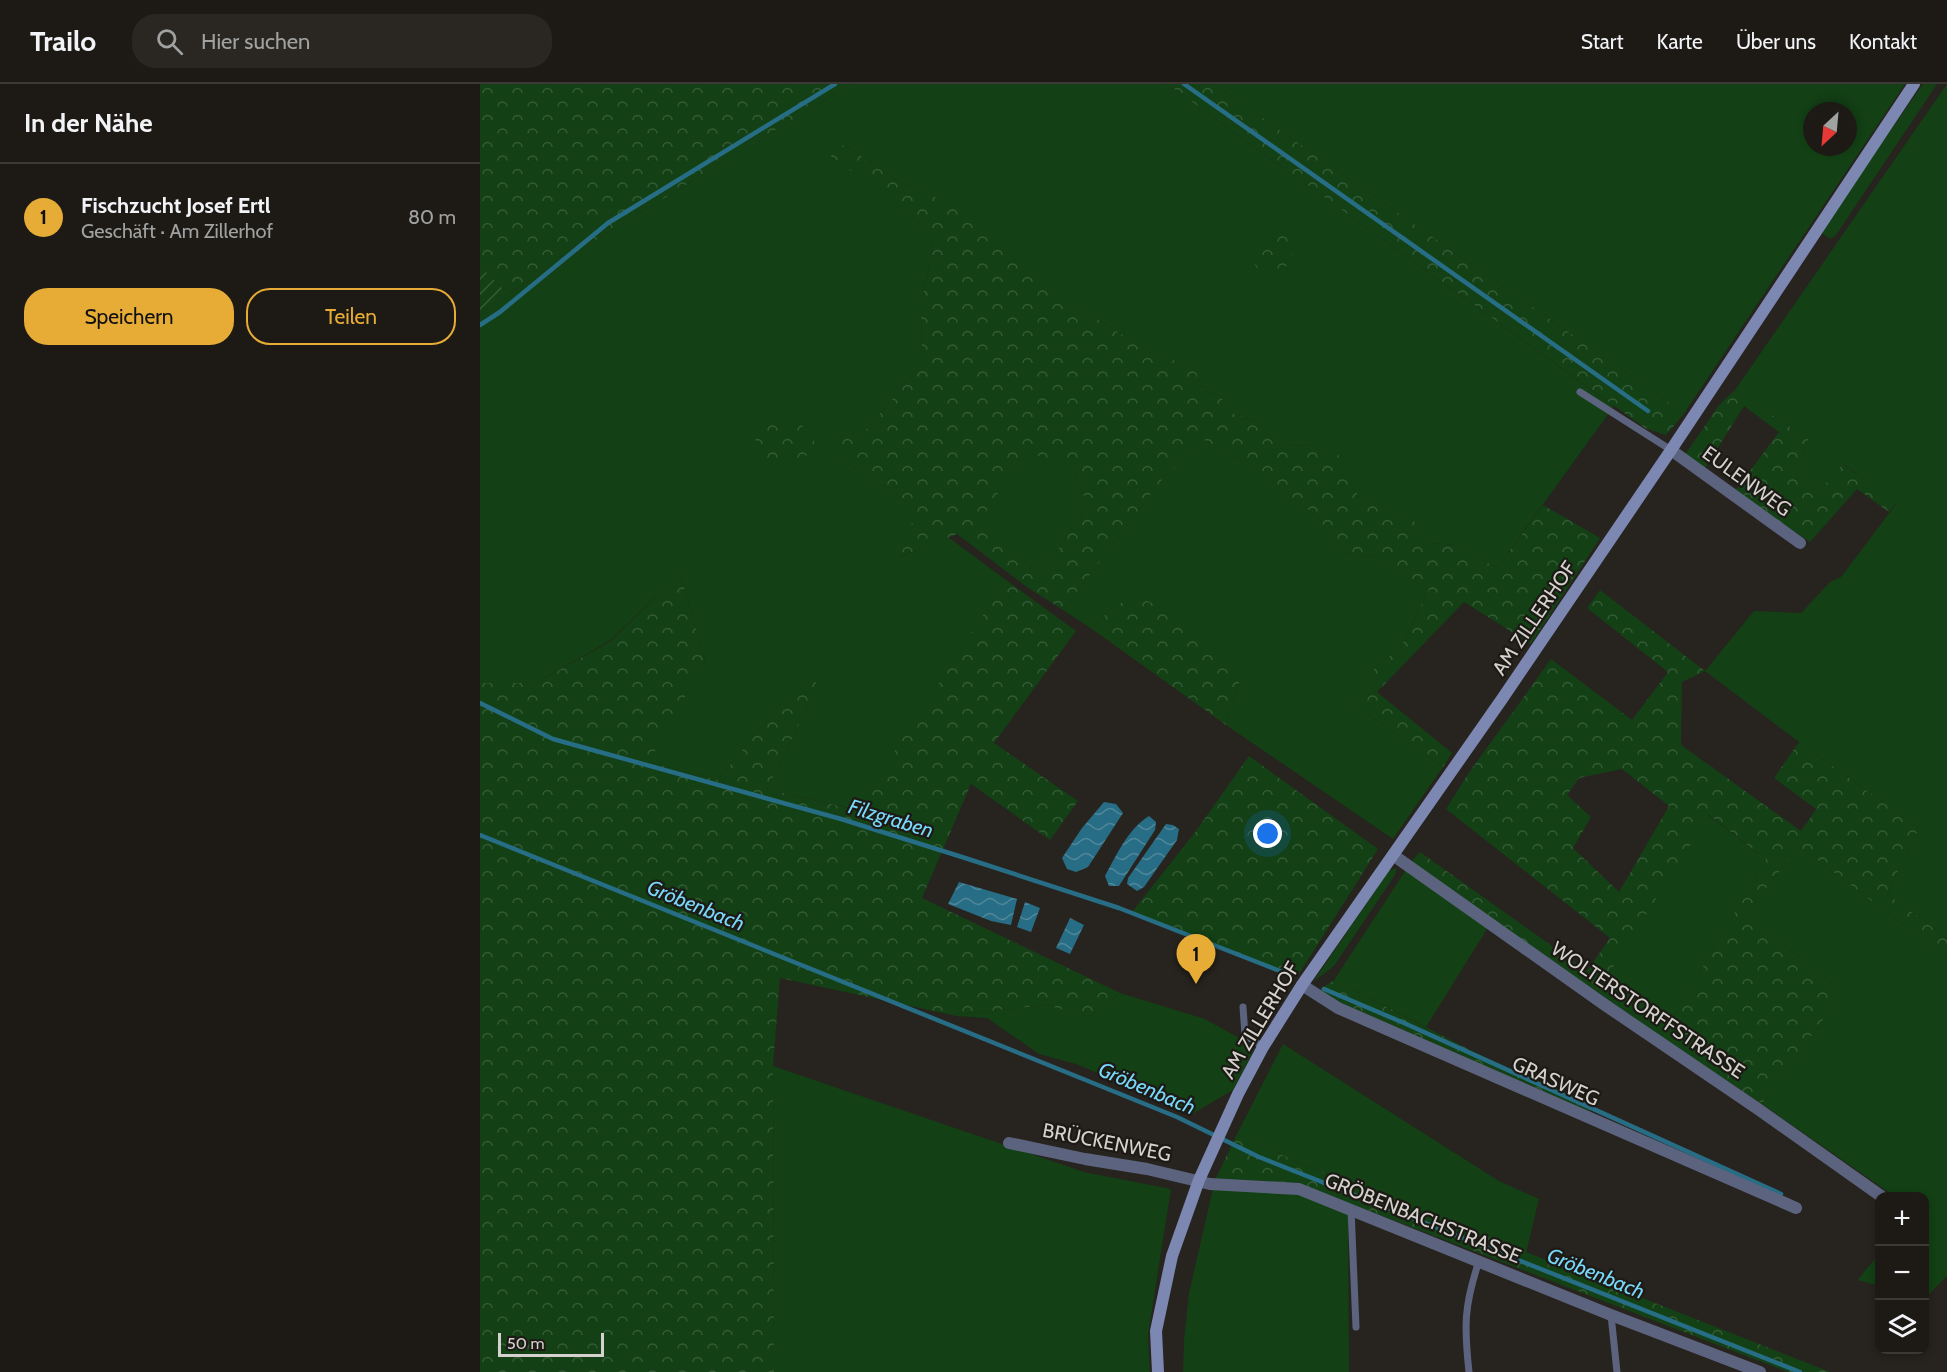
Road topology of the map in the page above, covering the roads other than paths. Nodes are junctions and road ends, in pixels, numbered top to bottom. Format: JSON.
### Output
{"nodes":[{"id":1,"x":1914,"y":84,"type":"edge"},
{"id":2,"x":1580,"y":392,"type":"dead end"},
{"id":3,"x":1671,"y":450,"type":"junction"},
{"id":4,"x":1800,"y":543,"type":"dead end"},
{"id":5,"x":1393,"y":855,"type":"junction"},
{"id":6,"x":1302,"y":985,"type":"junction"},
{"id":7,"x":1243,"y":1007,"type":"dead end"},
{"id":8,"x":1263,"y":1047,"type":"junction"},
{"id":9,"x":1009,"y":1143,"type":"dead end"},
{"id":10,"x":1199,"y":1180,"type":"junction"},
{"id":11,"x":1875,"y":1193,"type":"edge"},
{"id":12,"x":1796,"y":1208,"type":"dead end"},
{"id":13,"x":1351,"y":1209,"type":"junction"},
{"id":14,"x":1479,"y":1261,"type":"junction"},
{"id":15,"x":1611,"y":1315,"type":"junction"},
{"id":16,"x":1356,"y":1327,"type":"dead end"},
{"id":17,"x":1158,"y":1372,"type":"edge"},
{"id":18,"x":1469,"y":1372,"type":"edge"},
{"id":19,"x":1617,"y":1372,"type":"edge"},
{"id":20,"x":1760,"y":1372,"type":"edge"}],
"edges":[{"from":1,"to":3,"type":"street","name":"AM ZILLERHOF"},
{"from":2,"to":3,"type":"lane"},
{"from":3,"to":4,"type":"street","name":"EULENWEG"},
{"from":3,"to":5,"type":"street","name":"AM ZILLERHOF"},
{"from":5,"to":6,"type":"street","name":"AM ZILLERHOF"},
{"from":5,"to":11,"type":"street","name":"WOLTERSTORFFSTRASSE"},
{"from":6,"to":8,"type":"street","name":"AM ZILLERHOF"},
{"from":6,"to":12,"type":"street","name":"GRASWEG"},
{"from":7,"to":8,"type":"lane"},
{"from":8,"to":10,"type":"street","name":"AM ZILLERHOF"},
{"from":9,"to":10,"type":"street","name":"BRÜCKENWEG"},
{"from":10,"to":13,"type":"street","name":"GRÖBENBACHSTRASSE"},
{"from":10,"to":17,"type":"street","name":"AM ZILLERHOF"},
{"from":13,"to":14,"type":"street","name":"GRÖBENBACHSTRASSE"},
{"from":13,"to":16,"type":"lane"},
{"from":14,"to":15,"type":"street","name":"GRÖBENBACHSTRASSE"},
{"from":14,"to":18,"type":"lane"},
{"from":15,"to":19,"type":"lane"},
{"from":15,"to":20,"type":"street","name":"GRÖBENBACHSTRASSE"}]}
